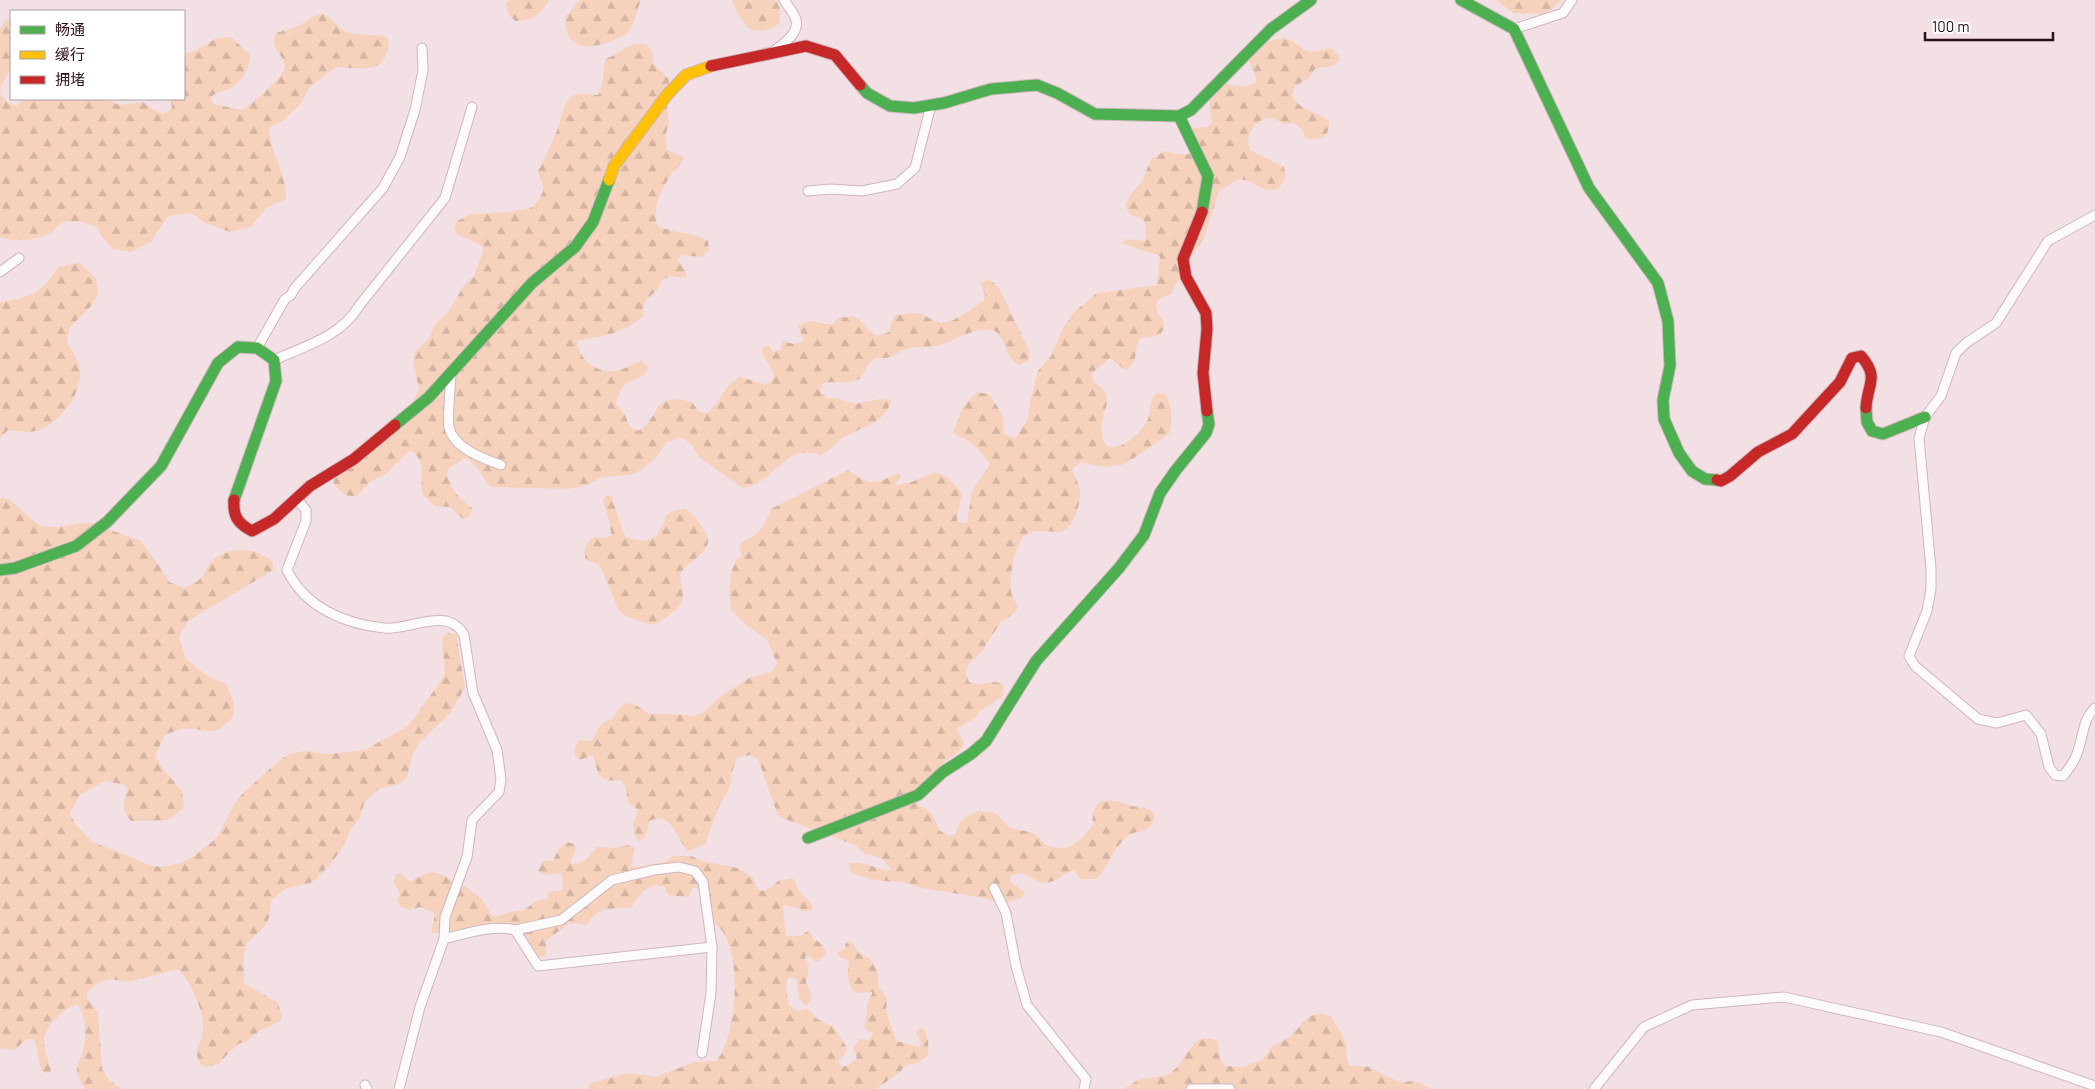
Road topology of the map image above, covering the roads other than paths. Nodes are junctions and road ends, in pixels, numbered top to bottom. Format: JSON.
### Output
{"nodes":[{"id":1,"x":784,"y":0,"type":"edge"},
{"id":2,"x":1311,"y":0,"type":"edge"},
{"id":3,"x":1461,"y":0,"type":"edge"},
{"id":4,"x":1572,"y":0,"type":"edge"},
{"id":5,"x":1514,"y":29,"type":"junction"},
{"id":6,"x":422,"y":48,"type":"dead end"},
{"id":7,"x":772,"y":53,"type":"junction"},
{"id":8,"x":930,"y":105,"type":"junction"},
{"id":9,"x":472,"y":107,"type":"dead end"},
{"id":10,"x":1179,"y":116,"type":"junction"},
{"id":11,"x":808,"y":191,"type":"dead end"},
{"id":12,"x":2095,"y":215,"type":"edge"},
{"id":13,"x":19,"y":258,"type":"dead end"},
{"id":14,"x":0,"y":272,"type":"edge"},
{"id":15,"x":257,"y":348,"type":"junction"},
{"id":16,"x":274,"y":360,"type":"junction"},
{"id":17,"x":451,"y":372,"type":"junction"},
{"id":18,"x":1925,"y":418,"type":"junction"},
{"id":19,"x":501,"y":465,"type":"dead end"},
{"id":20,"x":296,"y":499,"type":"junction"},
{"id":21,"x":0,"y":570,"type":"edge"},
{"id":22,"x":2095,"y":708,"type":"edge"},
{"id":23,"x":808,"y":838,"type":"dead end"},
{"id":24,"x":994,"y":888,"type":"dead end"},
{"id":25,"x":515,"y":930,"type":"junction"},
{"id":26,"x":444,"y":938,"type":"junction"},
{"id":27,"x":712,"y":947,"type":"junction"},
{"id":28,"x":702,"y":1053,"type":"dead end"},
{"id":29,"x":2095,"y":1086,"type":"edge"},
{"id":30,"x":399,"y":1089,"type":"edge"},
{"id":31,"x":1084,"y":1089,"type":"edge"},
{"id":32,"x":1190,"y":1089,"type":"edge"},
{"id":33,"x":1230,"y":1089,"type":"edge"},
{"id":34,"x":1594,"y":1089,"type":"edge"}],
"edges":[{"from":1,"to":7,"type":"street"},
{"from":2,"to":10,"type":"street"},
{"from":3,"to":5,"type":"street"},
{"from":4,"to":5,"type":"street"},
{"from":5,"to":18,"type":"street"},
{"from":6,"to":15,"type":"street"},
{"from":7,"to":8,"type":"street"},
{"from":7,"to":17,"type":"street"},
{"from":8,"to":10,"type":"street"},
{"from":8,"to":11,"type":"street"},
{"from":9,"to":16,"type":"street"},
{"from":10,"to":23,"type":"street"},
{"from":12,"to":18,"type":"street"},
{"from":13,"to":14,"type":"street"},
{"from":15,"to":16,"type":"street"},
{"from":15,"to":21,"type":"street"},
{"from":16,"to":20,"type":"street"},
{"from":17,"to":19,"type":"street"},
{"from":17,"to":20,"type":"street"},
{"from":18,"to":22,"type":"street"},
{"from":20,"to":26,"type":"street"},
{"from":24,"to":31,"type":"street"},
{"from":25,"to":26,"type":"street"},
{"from":25,"to":27,"type":"street"},
{"from":25,"to":27,"type":"street"},
{"from":26,"to":30,"type":"street"},
{"from":27,"to":28,"type":"street"},
{"from":29,"to":34,"type":"street"},
{"from":32,"to":33,"type":"street"}]}
